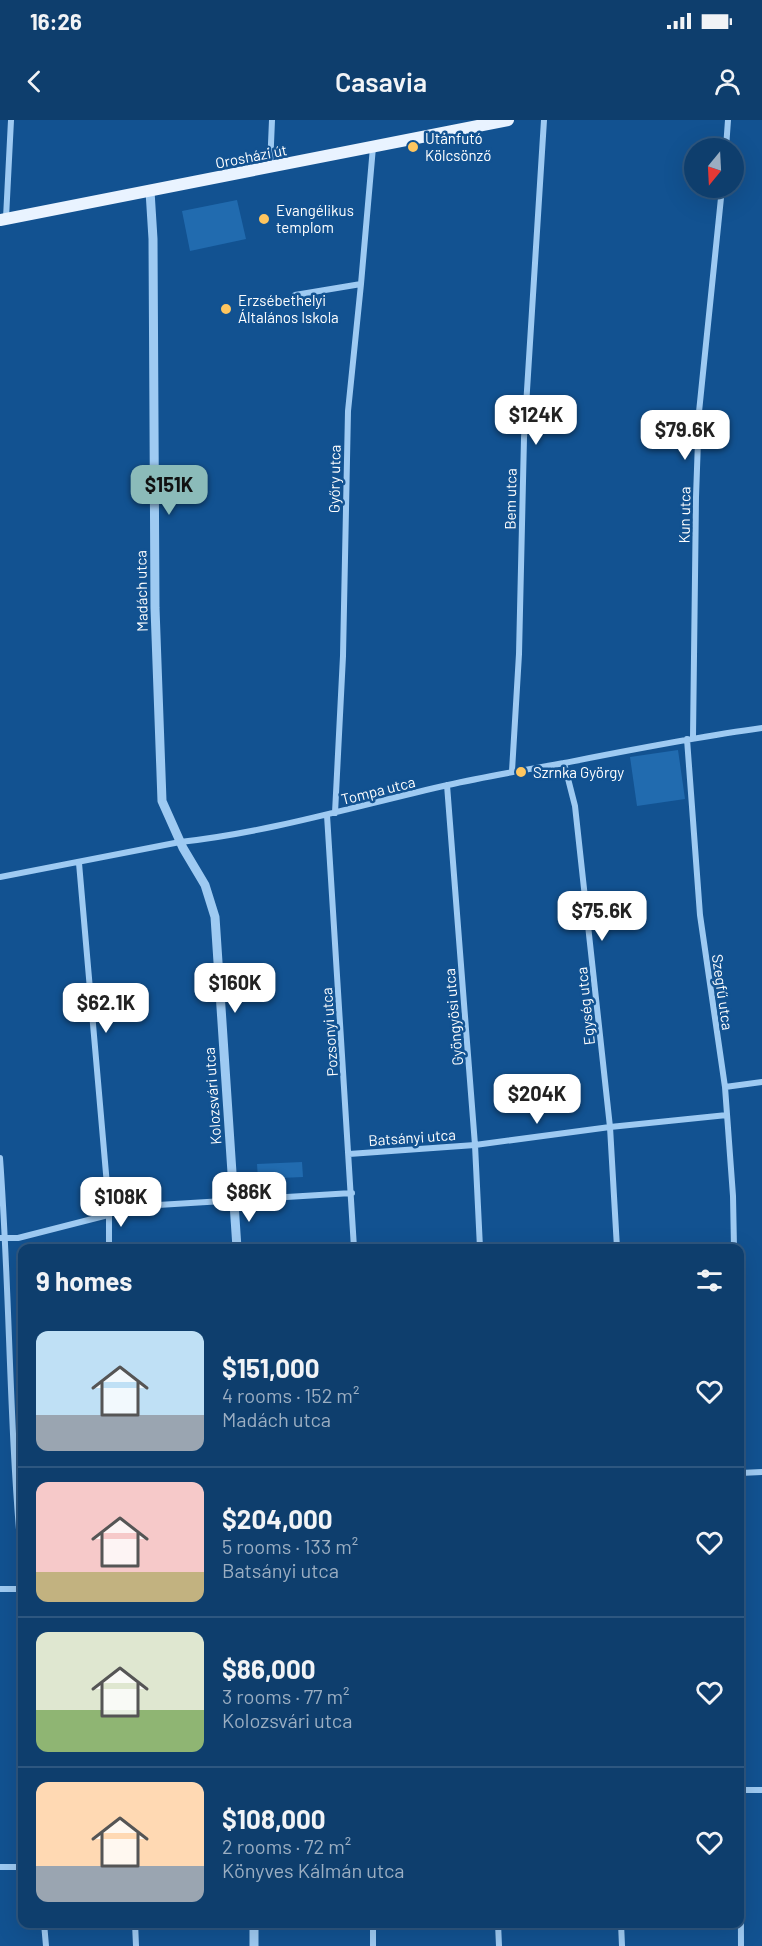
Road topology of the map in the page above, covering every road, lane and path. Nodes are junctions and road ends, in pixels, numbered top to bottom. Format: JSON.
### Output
{"nodes":[{"id":1,"x":11,"y":120,"type":"edge"},
{"id":2,"x":272,"y":120,"type":"edge"},
{"id":3,"x":508,"y":120,"type":"edge"},
{"id":4,"x":544,"y":120,"type":"edge"},
{"id":5,"x":728,"y":120,"type":"edge"},
{"id":6,"x":727,"y":138,"type":"edge"},
{"id":7,"x":373,"y":147,"type":"junction"},
{"id":8,"x":270,"y":168,"type":"junction"},
{"id":9,"x":150,"y":191,"type":"junction"},
{"id":10,"x":721,"y":198,"type":"edge"},
{"id":11,"x":3,"y":220,"type":"edge"},
{"id":12,"x":361,"y":284,"type":"junction"},
{"id":13,"x":295,"y":295,"type":"dead end"},
{"id":14,"x":762,"y":728,"type":"edge"},
{"id":15,"x":690,"y":738,"type":"junction"},
{"id":16,"x":564,"y":763,"type":"junction"},
{"id":17,"x":513,"y":771,"type":"junction"},
{"id":18,"x":447,"y":785,"type":"junction"},
{"id":19,"x":336,"y":813,"type":"junction"},
{"id":20,"x":327,"y":815,"type":"junction"},
{"id":21,"x":180,"y":842,"type":"junction"},
{"id":22,"x":79,"y":863,"type":"junction"},
{"id":23,"x":0,"y":877,"type":"edge"},
{"id":24,"x":762,"y":1083,"type":"edge"},
{"id":25,"x":725,"y":1088,"type":"junction"},
{"id":26,"x":728,"y":1115,"type":"junction"},
{"id":27,"x":610,"y":1127,"type":"junction"},
{"id":28,"x":475,"y":1145,"type":"junction"},
{"id":29,"x":349,"y":1154,"type":"junction"},
{"id":30,"x":0,"y":1158,"type":"edge"},
{"id":31,"x":352,"y":1193,"type":"junction"},
{"id":32,"x":234,"y":1200,"type":"junction"},
{"id":33,"x":108,"y":1211,"type":"junction"},
{"id":34,"x":3,"y":1238,"type":"edge"},
{"id":35,"x":109,"y":1244,"type":"edge"},
{"id":36,"x":237,"y":1244,"type":"edge"},
{"id":37,"x":354,"y":1244,"type":"edge"},
{"id":38,"x":480,"y":1244,"type":"edge"},
{"id":39,"x":616,"y":1244,"type":"edge"},
{"id":40,"x":734,"y":1244,"type":"edge"},
{"id":41,"x":762,"y":1472,"type":"edge"},
{"id":42,"x":744,"y":1473,"type":"edge"},
{"id":43,"x":18,"y":1515,"type":"edge"},
{"id":44,"x":0,"y":1589,"type":"edge"},
{"id":45,"x":18,"y":1589,"type":"edge"},
{"id":46,"x":744,"y":1790,"type":"edge"},
{"id":47,"x":762,"y":1790,"type":"edge"},
{"id":48,"x":0,"y":1867,"type":"edge"},
{"id":49,"x":18,"y":1867,"type":"edge"},
{"id":50,"x":44,"y":1928,"type":"edge"},
{"id":51,"x":135,"y":1928,"type":"edge"},
{"id":52,"x":254,"y":1928,"type":"edge"},
{"id":53,"x":373,"y":1928,"type":"edge"},
{"id":54,"x":498,"y":1928,"type":"edge"},
{"id":55,"x":621,"y":1928,"type":"edge"},
{"id":56,"x":741,"y":1928,"type":"edge"},
{"id":57,"x":46,"y":1946,"type":"edge"},
{"id":58,"x":136,"y":1946,"type":"edge"},
{"id":59,"x":254,"y":1946,"type":"edge"},
{"id":60,"x":373,"y":1946,"type":"edge"},
{"id":61,"x":499,"y":1946,"type":"edge"},
{"id":62,"x":622,"y":1946,"type":"edge"},
{"id":63,"x":741,"y":1946,"type":"edge"}],
"edges":[{"from":1,"to":11,"type":"street"},
{"from":2,"to":8,"type":"street"},
{"from":3,"to":7,"type":"main road","name":"Orosházi út"},
{"from":4,"to":17,"type":"street","name":"Bem utca"},
{"from":5,"to":6,"type":"street"},
{"from":7,"to":8,"type":"main road","name":"Orosházi út"},
{"from":7,"to":12,"type":"street","name":"Győry utca"},
{"from":8,"to":9,"type":"main road","name":"Orosházi út"},
{"from":9,"to":11,"type":"main road","name":"Orosházi út"},
{"from":9,"to":21,"type":"street","name":"Madách utca"},
{"from":10,"to":15,"type":"street","name":"Kun utca"},
{"from":12,"to":13,"type":"street"},
{"from":12,"to":19,"type":"street","name":"Győry utca"},
{"from":14,"to":15,"type":"street","name":"Tompa utca"},
{"from":15,"to":16,"type":"street","name":"Tompa utca"},
{"from":15,"to":25,"type":"street","name":"Szegfű utca"},
{"from":16,"to":17,"type":"street","name":"Tompa utca"},
{"from":16,"to":27,"type":"street","name":"Egység utca"},
{"from":17,"to":18,"type":"street","name":"Tompa utca"},
{"from":18,"to":19,"type":"street","name":"Tompa utca"},
{"from":18,"to":28,"type":"street","name":"Gyöngyösi utca"},
{"from":19,"to":20,"type":"street","name":"Tompa utca"},
{"from":20,"to":21,"type":"street","name":"Tompa utca"},
{"from":20,"to":29,"type":"street","name":"Pozsonyi utca"},
{"from":21,"to":22,"type":"street","name":"Tompa utca"},
{"from":21,"to":32,"type":"street","name":"Kolozsvári utca"},
{"from":22,"to":23,"type":"street","name":"Tompa utca"},
{"from":22,"to":33,"type":"street"},
{"from":24,"to":25,"type":"street"},
{"from":25,"to":26,"type":"street","name":"Szegfű utca"},
{"from":26,"to":27,"type":"street","name":"Batsányi utca"},
{"from":26,"to":40,"type":"street","name":"Szegfű utca"},
{"from":27,"to":28,"type":"street","name":"Batsányi utca"},
{"from":27,"to":39,"type":"street","name":"Egység utca"},
{"from":28,"to":29,"type":"street","name":"Batsányi utca"},
{"from":28,"to":38,"type":"street","name":"Gyöngyösi utca"},
{"from":29,"to":31,"type":"street","name":"Pozsonyi utca"},
{"from":30,"to":34,"type":"street"},
{"from":31,"to":32,"type":"street"},
{"from":31,"to":37,"type":"street","name":"Pozsonyi utca"},
{"from":32,"to":33,"type":"street"},
{"from":32,"to":36,"type":"street","name":"Kolozsvári utca"},
{"from":33,"to":34,"type":"street"},
{"from":33,"to":35,"type":"street"},
{"from":34,"to":43,"type":"street"},
{"from":41,"to":42,"type":"street"},
{"from":44,"to":45,"type":"street"},
{"from":46,"to":47,"type":"street"},
{"from":48,"to":49,"type":"street"},
{"from":50,"to":57,"type":"street"},
{"from":51,"to":58,"type":"street"},
{"from":52,"to":59,"type":"street"},
{"from":53,"to":60,"type":"street"},
{"from":54,"to":61,"type":"street"},
{"from":55,"to":62,"type":"street"},
{"from":56,"to":63,"type":"street"}]}
